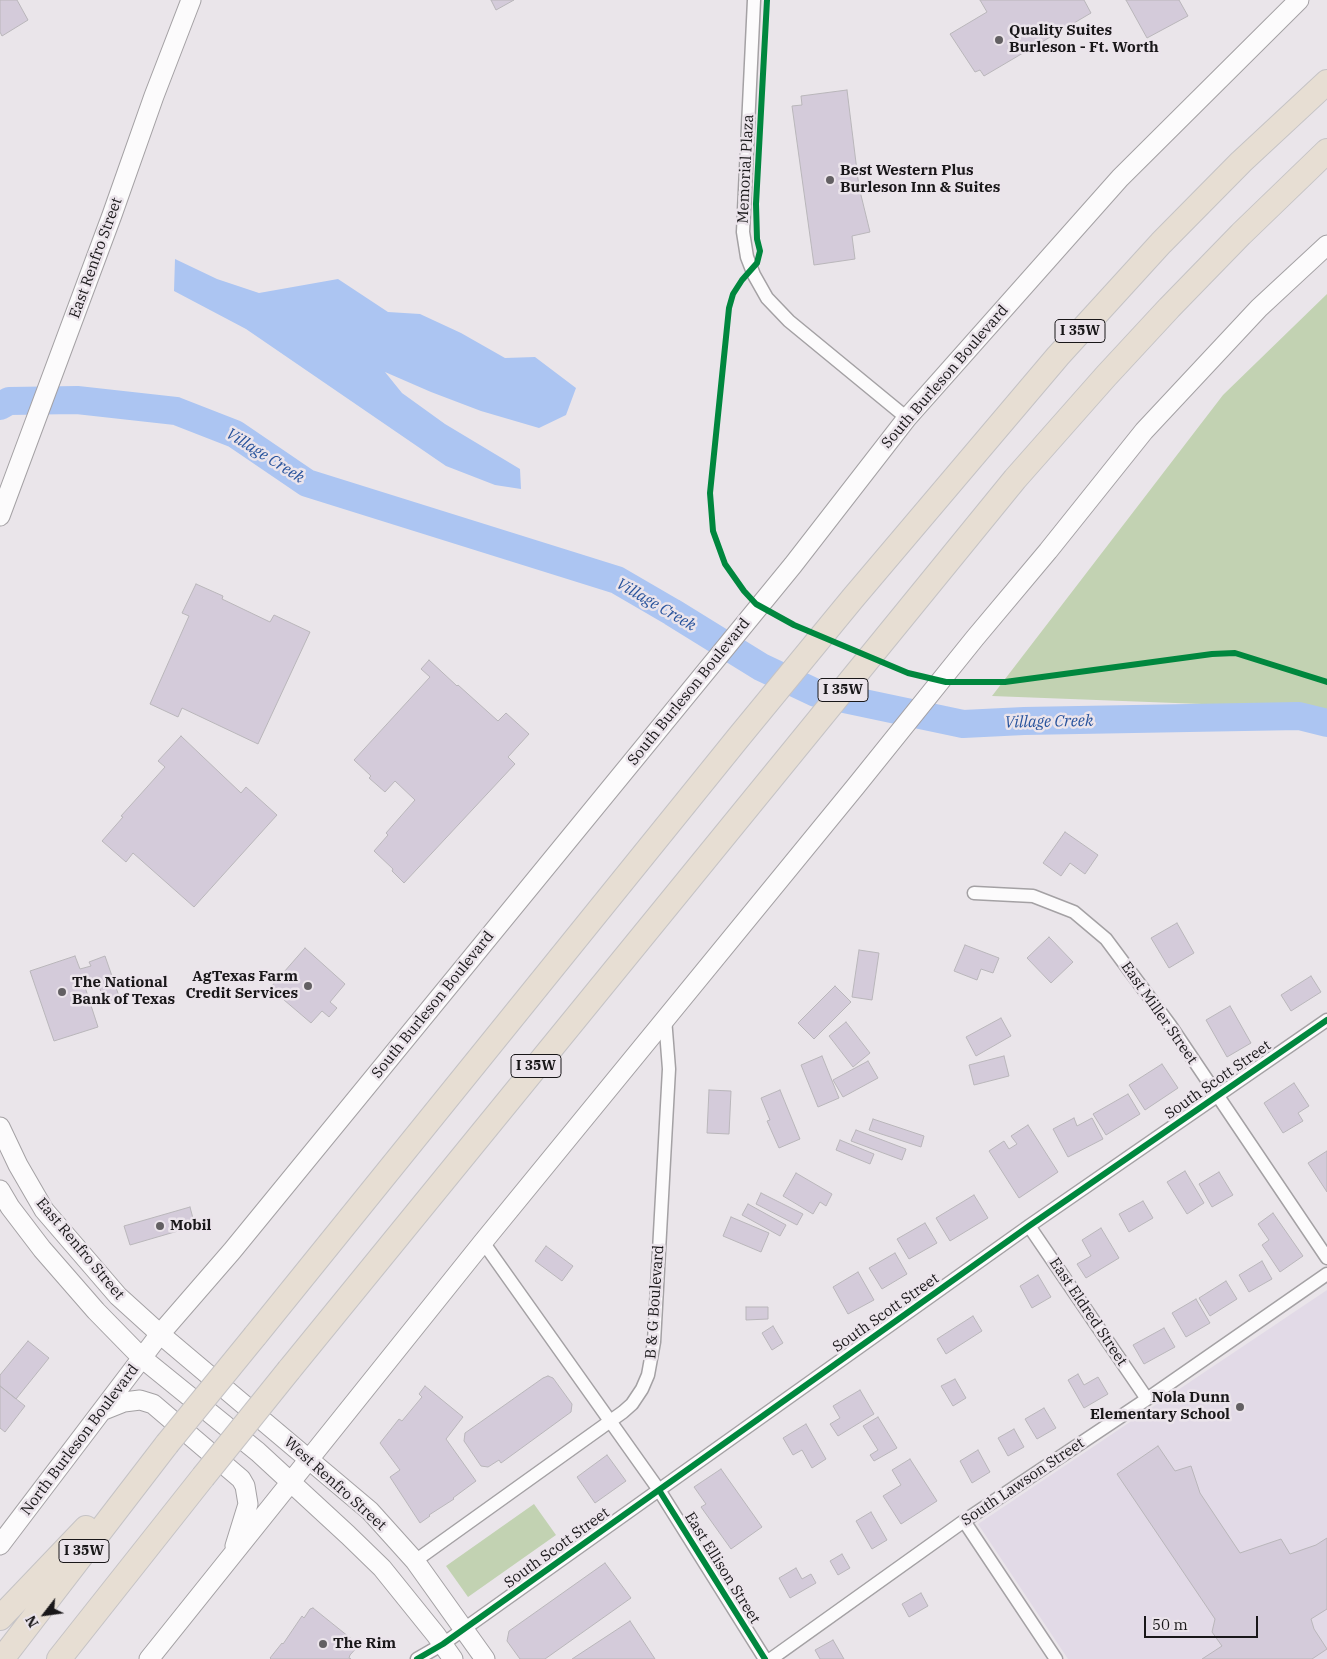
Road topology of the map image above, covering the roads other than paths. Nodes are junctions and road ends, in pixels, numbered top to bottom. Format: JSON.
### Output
{"nodes":[{"id":1,"x":191,"y":0,"type":"edge"},
{"id":2,"x":754,"y":0,"type":"edge"},
{"id":3,"x":1299,"y":0,"type":"edge"},
{"id":4,"x":1327,"y":82,"type":"edge"},
{"id":5,"x":1327,"y":151,"type":"edge"},
{"id":6,"x":1327,"y":245,"type":"edge"},
{"id":7,"x":907,"y":418,"type":"junction"},
{"id":8,"x":0,"y":516,"type":"edge"},
{"id":9,"x":974,"y":893,"type":"dead end"},
{"id":10,"x":665,"y":1018,"type":"junction"},
{"id":11,"x":1327,"y":1020,"type":"edge"},
{"id":12,"x":1217,"y":1097,"type":"junction"},
{"id":13,"x":0,"y":1127,"type":"edge"},
{"id":14,"x":0,"y":1157,"type":"edge"},
{"id":15,"x":0,"y":1190,"type":"edge"},
{"id":16,"x":44,"y":1210,"type":"junction"},
{"id":17,"x":1029,"y":1226,"type":"junction"},
{"id":18,"x":483,"y":1242,"type":"junction"},
{"id":19,"x":1327,"y":1258,"type":"edge"},
{"id":20,"x":1327,"y":1274,"type":"edge"},
{"id":21,"x":160,"y":1334,"type":"junction"},
{"id":22,"x":142,"y":1358,"type":"junction"},
{"id":23,"x":1147,"y":1399,"type":"junction"},
{"id":24,"x":104,"y":1410,"type":"junction"},
{"id":25,"x":610,"y":1422,"type":"junction"},
{"id":26,"x":167,"y":1444,"type":"junction"},
{"id":27,"x":309,"y":1460,"type":"junction"},
{"id":28,"x":290,"y":1483,"type":"junction"},
{"id":29,"x":659,"y":1490,"type":"junction"},
{"id":30,"x":964,"y":1521,"type":"junction"},
{"id":31,"x":0,"y":1545,"type":"edge"},
{"id":32,"x":233,"y":1555,"type":"junction"},
{"id":33,"x":415,"y":1561,"type":"junction"},
{"id":34,"x":0,"y":1618,"type":"edge"},
{"id":35,"x":463,"y":1630,"type":"junction"},
{"id":36,"x":448,"y":1652,"type":"edge"},
{"id":37,"x":2,"y":1659,"type":"edge"},
{"id":38,"x":59,"y":1659,"type":"edge"},
{"id":39,"x":149,"y":1659,"type":"edge"},
{"id":40,"x":417,"y":1659,"type":"edge"},
{"id":41,"x":485,"y":1659,"type":"edge"},
{"id":42,"x":764,"y":1659,"type":"edge"},
{"id":43,"x":771,"y":1659,"type":"edge"},
{"id":44,"x":1056,"y":1659,"type":"edge"}],
"edges":[{"from":1,"to":8,"type":"main road","name":"East Renfro Street"},
{"from":2,"to":7,"type":"street","name":"Memorial Plaza"},
{"from":3,"to":7,"type":"main road","name":"South Burleson Boulevard"},
{"from":4,"to":26,"type":"highway","number":"I 35W","bridge":true},
{"from":5,"to":38,"type":"highway","number":"I 35W","bridge":true},
{"from":6,"to":10,"type":"main road"},
{"from":7,"to":21,"type":"main road","name":"South Burleson Boulevard"},
{"from":9,"to":12,"type":"street","name":"East Miller Street"},
{"from":10,"to":18,"type":"main road"},
{"from":10,"to":25,"type":"street","name":"B & G Boulevard"},
{"from":11,"to":12,"type":"street","name":"South Scott Street"},
{"from":12,"to":17,"type":"street","name":"South Scott Street"},
{"from":12,"to":19,"type":"street","name":"East Miller Street"},
{"from":13,"to":16,"type":"main road","name":"East Renfro Street"},
{"from":14,"to":16,"type":"main road"},
{"from":15,"to":22,"type":"main road","name":"East Renfro Street"},
{"from":16,"to":21,"type":"main road","name":"East Renfro Street"},
{"from":17,"to":23,"type":"street","name":"East Eldred Street"},
{"from":17,"to":29,"type":"street","name":"South Scott Street"},
{"from":18,"to":25,"type":"street","name":"East Ellison Street"},
{"from":18,"to":27,"type":"main road"},
{"from":20,"to":23,"type":"street","name":"South Lawson Street"},
{"from":21,"to":22,"type":"main road","name":"North Burleson Boulevard"},
{"from":21,"to":27,"type":"main road","name":"West Renfro Street"},
{"from":22,"to":24,"type":"main road","name":"North Burleson Boulevard"},
{"from":22,"to":28,"type":"main road","name":"West Renfro Street"},
{"from":23,"to":30,"type":"street","name":"South Lawson Street"},
{"from":24,"to":31,"type":"main road","name":"North Burleson Boulevard"},
{"from":24,"to":32,"type":"main road"},
{"from":25,"to":29,"type":"street","name":"East Ellison Street"},
{"from":25,"to":33,"type":"street","name":"B & G Boulevard"},
{"from":26,"to":34,"type":"highway"},
{"from":26,"to":37,"type":"highway","number":"I 35W"},
{"from":27,"to":28,"type":"main road"},
{"from":27,"to":33,"type":"main road","name":"West Renfro Street"},
{"from":28,"to":32,"type":"main road"},
{"from":28,"to":36,"type":"main road"},
{"from":29,"to":35,"type":"street","name":"South Scott Street"},
{"from":29,"to":42,"type":"street","name":"East Ellison Street"},
{"from":30,"to":43,"type":"street","name":"South Lawson Street"},
{"from":30,"to":44,"type":"street"},
{"from":32,"to":39,"type":"main road"},
{"from":33,"to":35,"type":"main road","name":"West Renfro Street"},
{"from":35,"to":36,"type":"street","name":"South Scott Street"},
{"from":35,"to":41,"type":"main road","name":"West Renfro Street"},
{"from":36,"to":40,"type":"street","name":"South Scott Street"}]}
